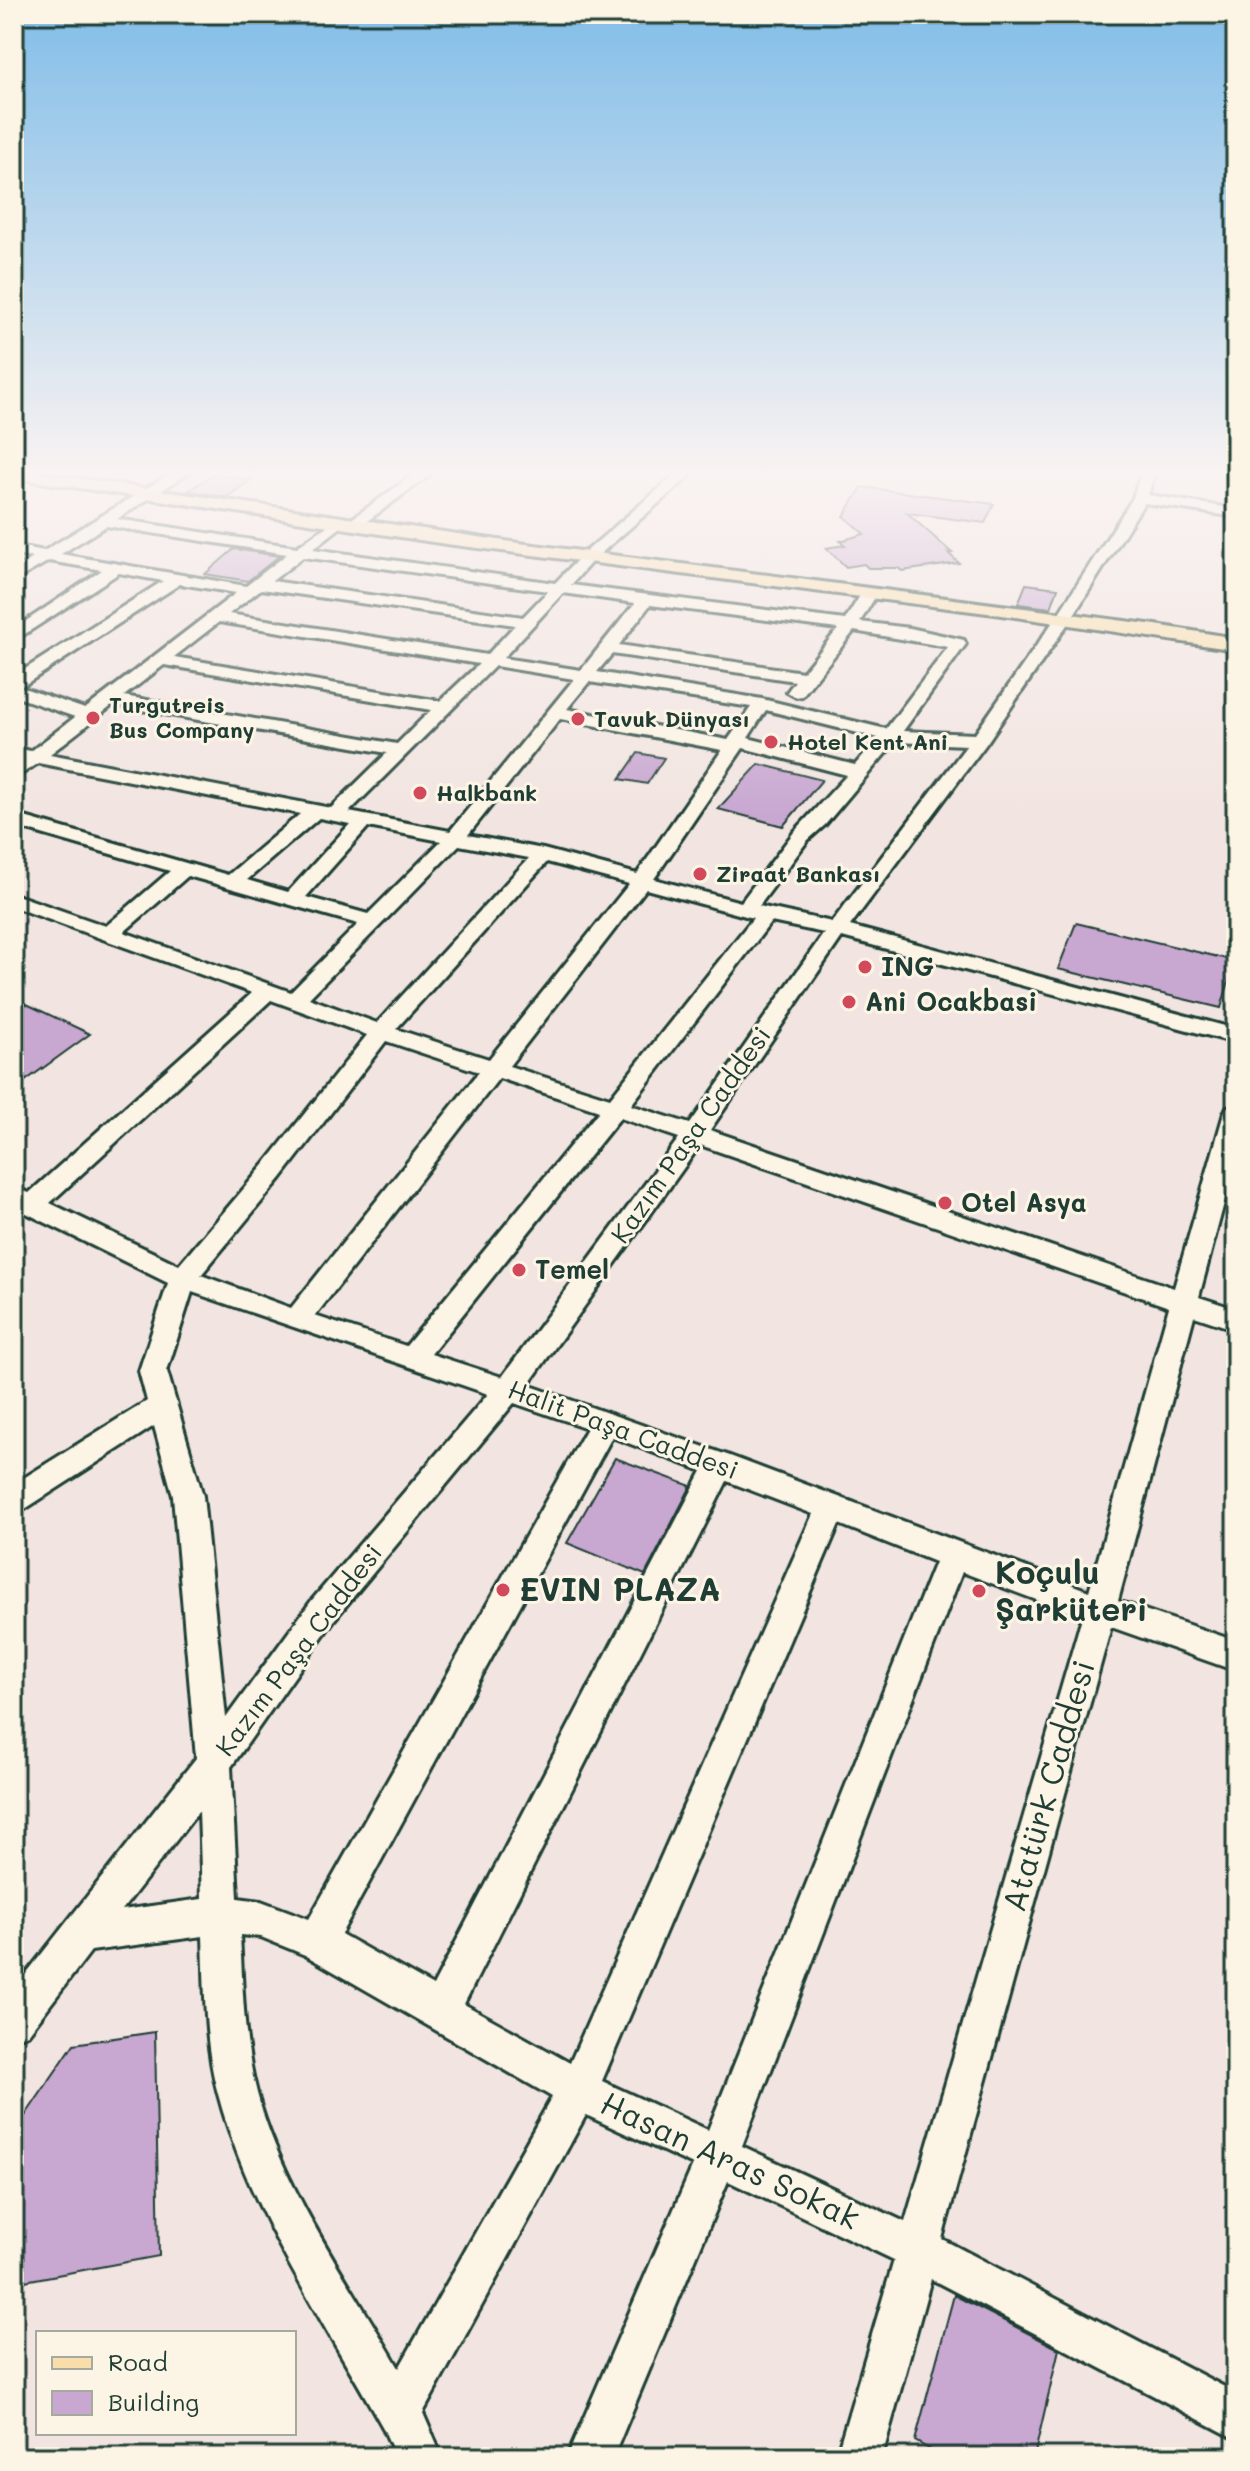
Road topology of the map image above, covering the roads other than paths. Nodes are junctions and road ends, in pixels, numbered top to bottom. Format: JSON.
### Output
{"nodes":[{"id":1,"x":91,"y":584,"type":"edge"},
{"id":2,"x":169,"y":584,"type":"edge"},
{"id":3,"x":226,"y":584,"type":"edge"},
{"id":4,"x":259,"y":584,"type":"edge"},
{"id":5,"x":532,"y":584,"type":"edge"},
{"id":6,"x":562,"y":584,"type":"edge"},
{"id":7,"x":808,"y":584,"type":"edge"},
{"id":8,"x":1085,"y":584,"type":"edge"},
{"id":9,"x":254,"y":588,"type":"junction"},
{"id":10,"x":559,"y":588,"type":"junction"},
{"id":11,"x":870,"y":592,"type":"junction"},
{"id":12,"x":646,"y":600,"type":"junction"},
{"id":13,"x":1065,"y":616,"type":"junction"},
{"id":14,"x":217,"y":617,"type":"junction"},
{"id":15,"x":527,"y":622,"type":"junction"},
{"id":16,"x":850,"y":625,"type":"junction"},
{"id":17,"x":14,"y":636,"type":"edge"},
{"id":18,"x":1236,"y":644,"type":"edge"},
{"id":19,"x":606,"y":648,"type":"junction"},
{"id":20,"x":162,"y":660,"type":"junction"},
{"id":21,"x":492,"y":660,"type":"junction"},
{"id":22,"x":584,"y":674,"type":"junction"},
{"id":23,"x":807,"y":678,"type":"junction"},
{"id":24,"x":14,"y":687,"type":"edge"},
{"id":25,"x":112,"y":699,"type":"junction"},
{"id":26,"x":444,"y":707,"type":"junction"},
{"id":27,"x":772,"y":707,"type":"junction"},
{"id":28,"x":554,"y":712,"type":"junction"},
{"id":29,"x":90,"y":717,"type":"junction"},
{"id":30,"x":890,"y":736,"type":"junction"},
{"id":31,"x":980,"y":740,"type":"junction"},
{"id":32,"x":736,"y":744,"type":"junction"},
{"id":33,"x":401,"y":750,"type":"junction"},
{"id":34,"x":14,"y":753,"type":"edge"},
{"id":35,"x":44,"y":760,"type":"junction"},
{"id":36,"x":859,"y":772,"type":"junction"},
{"id":37,"x":14,"y":773,"type":"edge"},
{"id":38,"x":317,"y":817,"type":"junction"},
{"id":39,"x":14,"y":820,"type":"edge"},
{"id":40,"x":363,"y":821,"type":"junction"},
{"id":41,"x":455,"y":838,"type":"junction"},
{"id":42,"x":543,"y":855,"type":"junction"},
{"id":43,"x":186,"y":867,"type":"junction"},
{"id":44,"x":233,"y":881,"type":"junction"},
{"id":45,"x":642,"y":881,"type":"junction"},
{"id":46,"x":293,"y":898,"type":"junction"},
{"id":47,"x":14,"y":900,"type":"edge"},
{"id":48,"x":756,"y":912,"type":"junction"},
{"id":49,"x":372,"y":922,"type":"junction"},
{"id":50,"x":837,"y":929,"type":"junction"},
{"id":51,"x":110,"y":934,"type":"junction"},
{"id":52,"x":268,"y":991,"type":"junction"},
{"id":53,"x":295,"y":1000,"type":"junction"},
{"id":54,"x":381,"y":1032,"type":"junction"},
{"id":55,"x":1236,"y":1036,"type":"edge"},
{"id":56,"x":495,"y":1068,"type":"junction"},
{"id":57,"x":613,"y":1106,"type":"junction"},
{"id":58,"x":1236,"y":1113,"type":"edge"},
{"id":59,"x":695,"y":1134,"type":"junction"},
{"id":60,"x":1226,"y":1191,"type":"edge"},
{"id":61,"x":23,"y":1200,"type":"edge"},
{"id":62,"x":183,"y":1278,"type":"junction"},
{"id":63,"x":1183,"y":1303,"type":"junction"},
{"id":64,"x":297,"y":1319,"type":"junction"},
{"id":65,"x":1236,"y":1320,"type":"edge"},
{"id":66,"x":413,"y":1357,"type":"junction"},
{"id":67,"x":510,"y":1388,"type":"junction"},
{"id":68,"x":163,"y":1406,"type":"junction"},
{"id":69,"x":605,"y":1423,"type":"junction"},
{"id":70,"x":720,"y":1465,"type":"junction"},
{"id":71,"x":14,"y":1500,"type":"edge"},
{"id":72,"x":831,"y":1508,"type":"junction"},
{"id":73,"x":953,"y":1555,"type":"junction"},
{"id":74,"x":1099,"y":1612,"type":"junction"},
{"id":75,"x":1236,"y":1656,"type":"edge"},
{"id":76,"x":214,"y":1763,"type":"junction"},
{"id":77,"x":222,"y":1915,"type":"junction"},
{"id":78,"x":81,"y":1934,"type":"junction"},
{"id":79,"x":317,"y":1941,"type":"junction"},
{"id":80,"x":440,"y":2011,"type":"junction"},
{"id":81,"x":14,"y":2020,"type":"edge"},
{"id":82,"x":578,"y":2090,"type":"junction"},
{"id":83,"x":718,"y":2156,"type":"junction"},
{"id":84,"x":917,"y":2249,"type":"junction"},
{"id":85,"x":399,"y":2412,"type":"junction"},
{"id":86,"x":1236,"y":2417,"type":"edge"},
{"id":87,"x":419,"y":2457,"type":"edge"},
{"id":88,"x":590,"y":2457,"type":"edge"},
{"id":89,"x":859,"y":2457,"type":"edge"}],
"edges":[{"from":1,"to":17,"type":"street"},
{"from":2,"to":24,"type":"street"},
{"from":3,"to":9,"type":"street"},
{"from":4,"to":9,"type":"street"},
{"from":5,"to":10,"type":"street"},
{"from":6,"to":10,"type":"street"},
{"from":7,"to":11,"type":"main road"},
{"from":8,"to":13,"type":"street","name":"Kazım Paşa Caddesi"},
{"from":9,"to":14,"type":"street"},
{"from":9,"to":15,"type":"street"},
{"from":10,"to":12,"type":"street"},
{"from":10,"to":15,"type":"street"},
{"from":11,"to":13,"type":"main road"},
{"from":11,"to":16,"type":"street"},
{"from":12,"to":16,"type":"street"},
{"from":12,"to":19,"type":"street"},
{"from":13,"to":18,"type":"main road"},
{"from":13,"to":31,"type":"street","name":"Kazım Paşa Caddesi"},
{"from":14,"to":20,"type":"street"},
{"from":14,"to":21,"type":"street"},
{"from":15,"to":21,"type":"street"},
{"from":16,"to":23,"type":"street"},
{"from":16,"to":30,"type":"street"},
{"from":19,"to":22,"type":"street"},
{"from":19,"to":23,"type":"street"},
{"from":20,"to":25,"type":"street"},
{"from":20,"to":26,"type":"street"},
{"from":21,"to":22,"type":"street"},
{"from":21,"to":26,"type":"street"},
{"from":22,"to":27,"type":"street"},
{"from":22,"to":28,"type":"street"},
{"from":23,"to":27,"type":"street"},
{"from":24,"to":29,"type":"street"},
{"from":25,"to":29,"type":"street"},
{"from":25,"to":33,"type":"street"},
{"from":26,"to":33,"type":"street"},
{"from":27,"to":30,"type":"street"},
{"from":27,"to":32,"type":"street"},
{"from":28,"to":32,"type":"street"},
{"from":28,"to":41,"type":"street"},
{"from":29,"to":35,"type":"street"},
{"from":30,"to":31,"type":"street"},
{"from":30,"to":36,"type":"street"},
{"from":31,"to":50,"type":"street","name":"Kazım Paşa Caddesi"},
{"from":32,"to":36,"type":"street"},
{"from":32,"to":45,"type":"street"},
{"from":33,"to":38,"type":"street"},
{"from":34,"to":35,"type":"street"},
{"from":35,"to":37,"type":"street"},
{"from":35,"to":38,"type":"street"},
{"from":36,"to":48,"type":"street"},
{"from":38,"to":40,"type":"street"},
{"from":38,"to":44,"type":"street"},
{"from":39,"to":43,"type":"street"},
{"from":40,"to":41,"type":"street"},
{"from":40,"to":46,"type":"street"},
{"from":41,"to":42,"type":"street"},
{"from":41,"to":49,"type":"street"},
{"from":42,"to":45,"type":"street"},
{"from":42,"to":54,"type":"street"},
{"from":43,"to":44,"type":"street"},
{"from":43,"to":51,"type":"street"},
{"from":44,"to":46,"type":"street"},
{"from":45,"to":48,"type":"street"},
{"from":45,"to":56,"type":"street"},
{"from":46,"to":49,"type":"street"},
{"from":47,"to":51,"type":"street"},
{"from":48,"to":50,"type":"street"},
{"from":48,"to":57,"type":"street"},
{"from":49,"to":53,"type":"street"},
{"from":50,"to":55,"type":"street"},
{"from":50,"to":59,"type":"street","name":"Kazım Paşa Caddesi"},
{"from":51,"to":52,"type":"street"},
{"from":52,"to":53,"type":"street"},
{"from":52,"to":61,"type":"street"},
{"from":53,"to":54,"type":"street"},
{"from":54,"to":56,"type":"street"},
{"from":54,"to":62,"type":"street"},
{"from":56,"to":57,"type":"street"},
{"from":56,"to":64,"type":"street"},
{"from":57,"to":59,"type":"street"},
{"from":57,"to":66,"type":"street"},
{"from":58,"to":60,"type":"street","name":"Atatürk Caddesi"},
{"from":59,"to":63,"type":"street"},
{"from":59,"to":67,"type":"street","name":"Kazım Paşa Caddesi"},
{"from":60,"to":63,"type":"street","name":"Atatürk Caddesi"},
{"from":61,"to":62,"type":"street","name":"Halit Paşa Caddesi"},
{"from":62,"to":64,"type":"street","name":"Halit Paşa Caddesi"},
{"from":62,"to":68,"type":"street"},
{"from":63,"to":65,"type":"street"},
{"from":63,"to":74,"type":"street","name":"Atatürk Caddesi"},
{"from":64,"to":66,"type":"street","name":"Halit Paşa Caddesi"},
{"from":66,"to":67,"type":"street","name":"Halit Paşa Caddesi"},
{"from":67,"to":69,"type":"street","name":"Halit Paşa Caddesi"},
{"from":67,"to":76,"type":"street","name":"Kazım Paşa Caddesi"},
{"from":68,"to":71,"type":"street"},
{"from":68,"to":76,"type":"street"},
{"from":69,"to":70,"type":"street","name":"Halit Paşa Caddesi"},
{"from":69,"to":79,"type":"street"},
{"from":70,"to":72,"type":"street","name":"Halit Paşa Caddesi"},
{"from":70,"to":80,"type":"street"},
{"from":72,"to":73,"type":"street","name":"Halit Paşa Caddesi"},
{"from":72,"to":82,"type":"street"},
{"from":73,"to":74,"type":"street","name":"Halit Paşa Caddesi"},
{"from":73,"to":83,"type":"street"},
{"from":74,"to":75,"type":"street","name":"Halit Paşa Caddesi"},
{"from":74,"to":84,"type":"street","name":"Atatürk Caddesi"},
{"from":76,"to":77,"type":"street"},
{"from":76,"to":78,"type":"street","name":"Kazım Paşa Caddesi"},
{"from":77,"to":78,"type":"street","name":"Hasan Aras Sokak"},
{"from":77,"to":79,"type":"street","name":"Hasan Aras Sokak"},
{"from":77,"to":85,"type":"street"},
{"from":78,"to":81,"type":"street","name":"Kazım Paşa Caddesi"},
{"from":79,"to":80,"type":"street","name":"Hasan Aras Sokak"},
{"from":80,"to":82,"type":"street","name":"Hasan Aras Sokak"},
{"from":82,"to":83,"type":"street","name":"Hasan Aras Sokak"},
{"from":82,"to":85,"type":"street"},
{"from":83,"to":84,"type":"street","name":"Hasan Aras Sokak"},
{"from":83,"to":88,"type":"street"},
{"from":84,"to":86,"type":"street","name":"Hasan Aras Sokak"},
{"from":84,"to":89,"type":"street","name":"Atatürk Caddesi"},
{"from":85,"to":87,"type":"street"}]}
